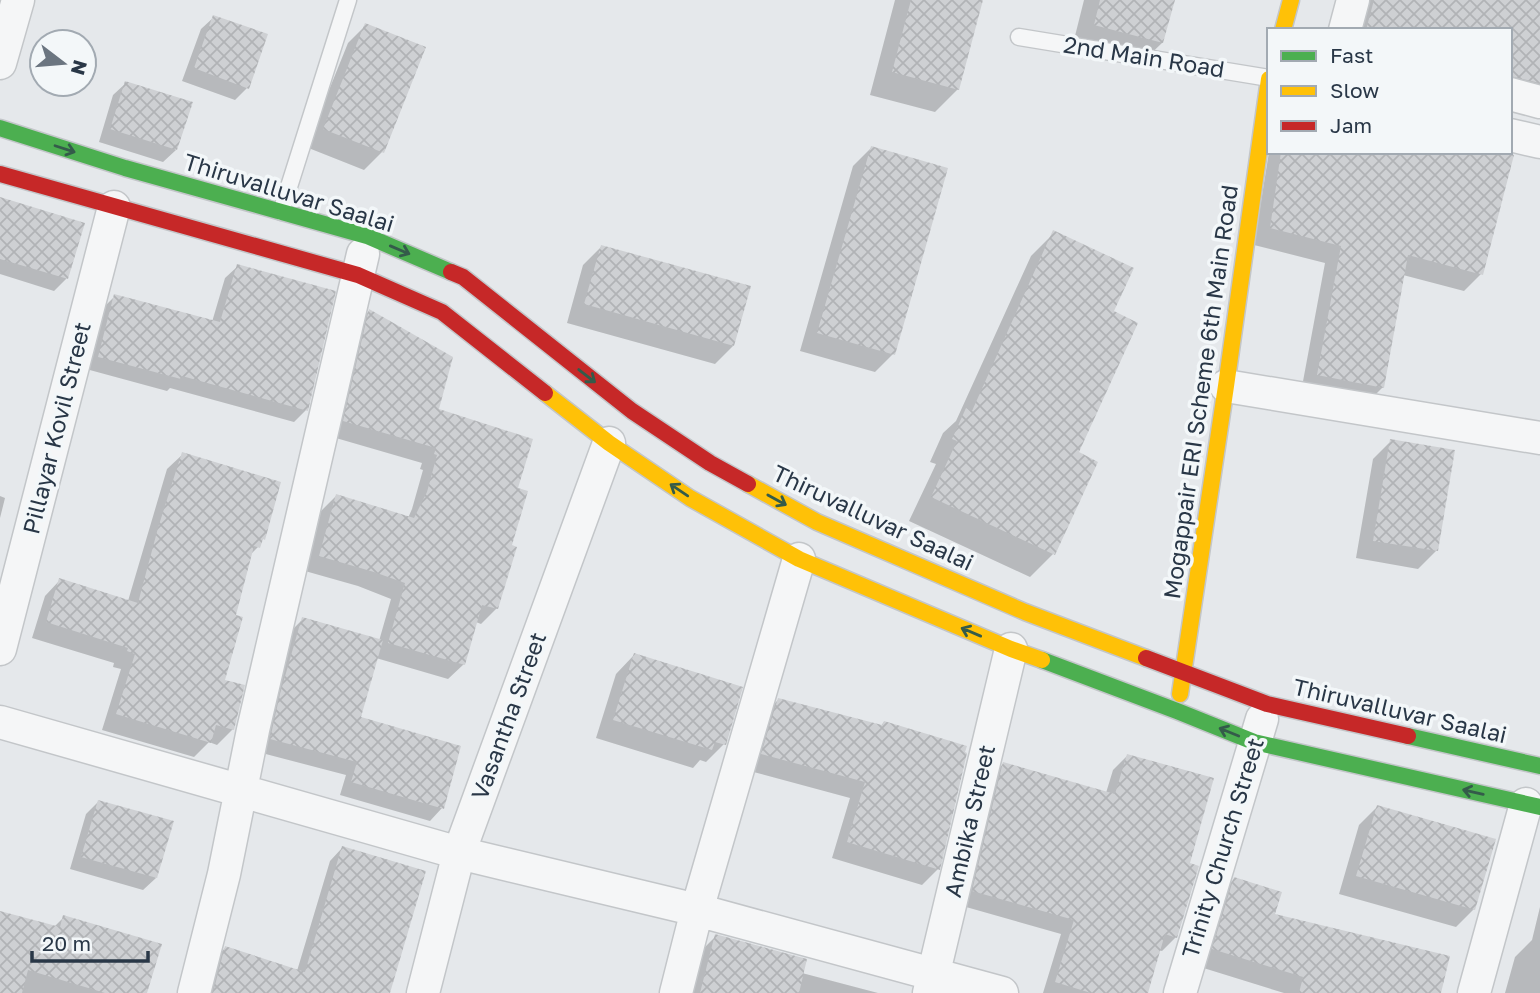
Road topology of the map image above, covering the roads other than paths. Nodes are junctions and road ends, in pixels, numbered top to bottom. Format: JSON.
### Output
{"nodes":[{"id":1,"x":18,"y":0,"type":"edge"},
{"id":2,"x":348,"y":0,"type":"edge"},
{"id":3,"x":1291,"y":0,"type":"edge"},
{"id":4,"x":1353,"y":0,"type":"edge"},
{"id":5,"x":1284,"y":28,"type":"edge"},
{"id":6,"x":1346,"y":28,"type":"edge"},
{"id":7,"x":1019,"y":37,"type":"dead end"},
{"id":8,"x":0,"y":64,"type":"edge"},
{"id":9,"x":1267,"y":79,"type":"edge"},
{"id":10,"x":1267,"y":93,"type":"edge"},
{"id":11,"x":1512,"y":95,"type":"edge"},
{"id":12,"x":1540,"y":102,"type":"edge"},
{"id":13,"x":0,"y":128,"type":"edge"},
{"id":14,"x":1512,"y":135,"type":"edge"},
{"id":15,"x":1540,"y":142,"type":"edge"},
{"id":16,"x":0,"y":174,"type":"edge"},
{"id":17,"x":114,"y":207,"type":"junction"},
{"id":18,"x":281,"y":212,"type":"junction"},
{"id":19,"x":367,"y":236,"type":"junction"},
{"id":20,"x":358,"y":275,"type":"junction"},
{"id":21,"x":1226,"y":386,"type":"junction"},
{"id":22,"x":1540,"y":438,"type":"edge"},
{"id":23,"x":609,"y":443,"type":"junction"},
{"id":24,"x":799,"y":559,"type":"junction"},
{"id":25,"x":0,"y":649,"type":"edge"},
{"id":26,"x":1010,"y":649,"type":"junction"},
{"id":27,"x":1184,"y":671,"type":"junction"},
{"id":28,"x":1267,"y":704,"type":"junction"},
{"id":29,"x":1177,"y":710,"type":"junction"},
{"id":30,"x":0,"y":722,"type":"edge"},
{"id":31,"x":1254,"y":742,"type":"junction"},
{"id":32,"x":1540,"y":766,"type":"edge"},
{"id":33,"x":241,"y":790,"type":"junction"},
{"id":34,"x":1533,"y":805,"type":"edge"},
{"id":35,"x":459,"y":853,"type":"junction"},
{"id":36,"x":697,"y":909,"type":"junction"},
{"id":37,"x":931,"y":984,"type":"edge"},
{"id":38,"x":194,"y":993,"type":"edge"},
{"id":39,"x":423,"y":993,"type":"edge"},
{"id":40,"x":676,"y":993,"type":"edge"},
{"id":41,"x":1003,"y":993,"type":"edge"},
{"id":42,"x":1180,"y":993,"type":"edge"},
{"id":43,"x":1474,"y":993,"type":"edge"}],
"edges":[{"from":1,"to":8,"type":"street"},
{"from":2,"to":18,"type":"lane"},
{"from":3,"to":5,"type":"main road"},
{"from":4,"to":6,"type":"street"},
{"from":7,"to":9,"type":"lane","name":"2nd Main Road"},
{"from":10,"to":21,"type":"main road","name":"Mogappair ERI Scheme 6th Main Road"},
{"from":11,"to":12,"type":"street"},
{"from":13,"to":18,"type":"main road","name":"Thiruvalluvar Saalai","one_way":true},
{"from":14,"to":15,"type":"street"},
{"from":16,"to":17,"type":"main road"},
{"from":17,"to":20,"type":"main road"},
{"from":17,"to":25,"type":"street","name":"Pillayar Kovil Street"},
{"from":18,"to":19,"type":"main road","name":"Thiruvalluvar Saalai"},
{"from":19,"to":20,"type":"street"},
{"from":19,"to":27,"type":"main road","name":"Thiruvalluvar Saalai","one_way":true},
{"from":20,"to":23,"type":"main road"},
{"from":20,"to":33,"type":"street"},
{"from":21,"to":22,"type":"street"},
{"from":21,"to":27,"type":"main road","name":"Mogappair ERI Scheme 6th Main Road"},
{"from":24,"to":23,"type":"main road","one_way":true},
{"from":23,"to":35,"type":"street","name":"Vasantha Street"},
{"from":26,"to":24,"type":"main road","one_way":true},
{"from":24,"to":36,"type":"street"},
{"from":26,"to":29,"type":"main road"},
{"from":26,"to":37,"type":"street","name":"Ambika Street"},
{"from":27,"to":28,"type":"main road","name":"Thiruvalluvar Saalai"},
{"from":27,"to":29,"type":"main road","name":"Mogappair ERI Scheme 6th Main Road"},
{"from":28,"to":31,"type":"street","name":"Trinity Church Street"},
{"from":28,"to":32,"type":"main road","name":"Thiruvalluvar Saalai"},
{"from":31,"to":29,"type":"main road","one_way":true},
{"from":30,"to":33,"type":"street"},
{"from":34,"to":31,"type":"main road","one_way":true},
{"from":31,"to":42,"type":"street","name":"Trinity Church Street"},
{"from":33,"to":35,"type":"street"},
{"from":33,"to":38,"type":"street"},
{"from":34,"to":43,"type":"street"},
{"from":35,"to":36,"type":"street"},
{"from":35,"to":39,"type":"street","name":"Vasantha Street"},
{"from":36,"to":37,"type":"street"},
{"from":36,"to":40,"type":"street"},
{"from":37,"to":41,"type":"street"}]}
